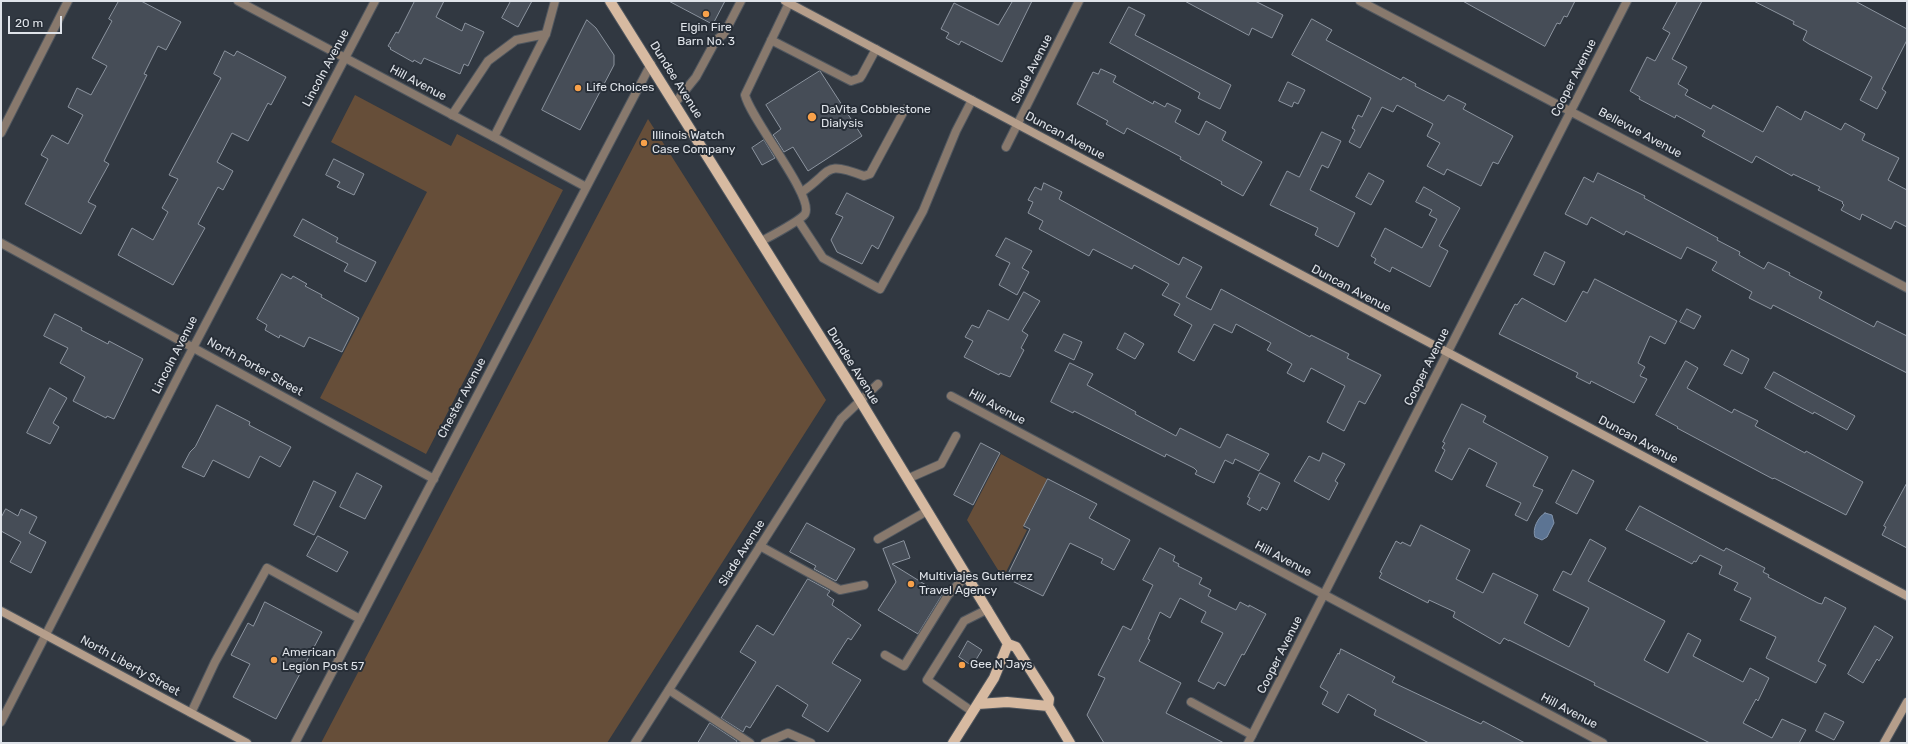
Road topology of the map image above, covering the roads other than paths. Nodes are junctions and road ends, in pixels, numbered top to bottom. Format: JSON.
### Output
{"nodes":[{"id":1,"x":68,"y":1,"type":"edge"},
{"id":2,"x":238,"y":1,"type":"edge"},
{"id":3,"x":375,"y":1,"type":"edge"},
{"id":4,"x":555,"y":1,"type":"edge"},
{"id":5,"x":610,"y":1,"type":"edge"},
{"id":6,"x":742,"y":1,"type":"edge"},
{"id":7,"x":1079,"y":1,"type":"edge"},
{"id":8,"x":1360,"y":1,"type":"edge"},
{"id":9,"x":1627,"y":1,"type":"edge"},
{"id":10,"x":787,"y":2,"type":"edge"},
{"id":11,"x":546,"y":34,"type":"junction"},
{"id":12,"x":771,"y":40,"type":"junction"},
{"id":13,"x":876,"y":49,"type":"junction"},
{"id":14,"x":346,"y":58,"type":"junction"},
{"id":15,"x":651,"y":64,"type":"junction"},
{"id":16,"x":972,"y":100,"type":"junction"},
{"id":17,"x":675,"y":104,"type":"junction"},
{"id":18,"x":905,"y":109,"type":"dead end"},
{"id":19,"x":1571,"y":111,"type":"junction"},
{"id":20,"x":452,"y":115,"type":"junction"},
{"id":21,"x":1018,"y":124,"type":"junction"},
{"id":22,"x":1,"y":133,"type":"edge"},
{"id":23,"x":494,"y":137,"type":"junction"},
{"id":24,"x":1006,"y":147,"type":"dead end"},
{"id":25,"x":586,"y":187,"type":"junction"},
{"id":26,"x":802,"y":192,"type":"junction"},
{"id":27,"x":798,"y":220,"type":"junction"},
{"id":28,"x":760,"y":242,"type":"junction"},
{"id":29,"x":1,"y":243,"type":"edge"},
{"id":30,"x":1907,"y":288,"type":"edge"},
{"id":31,"x":193,"y":347,"type":"junction"},
{"id":32,"x":1447,"y":353,"type":"junction"},
{"id":33,"x":878,"y":384,"type":"dead end"},
{"id":34,"x":951,"y":396,"type":"dead end"},
{"id":35,"x":861,"y":402,"type":"junction"},
{"id":36,"x":956,"y":436,"type":"dead end"},
{"id":37,"x":434,"y":479,"type":"junction"},
{"id":38,"x":907,"y":479,"type":"junction"},
{"id":39,"x":927,"y":511,"type":"junction"},
{"id":40,"x":878,"y":539,"type":"dead end"},
{"id":41,"x":760,"y":546,"type":"junction"},
{"id":42,"x":967,"y":575,"type":"junction"},
{"id":43,"x":864,"y":585,"type":"dead end"},
{"id":44,"x":1324,"y":594,"type":"junction"},
{"id":45,"x":1907,"y":596,"type":"edge"},
{"id":46,"x":988,"y":609,"type":"junction"},
{"id":47,"x":1,"y":611,"type":"edge"},
{"id":48,"x":360,"y":619,"type":"junction"},
{"id":49,"x":46,"y":634,"type":"junction"},
{"id":50,"x":1008,"y":644,"type":"junction"},
{"id":51,"x":885,"y":655,"type":"dead end"},
{"id":52,"x":669,"y":690,"type":"junction"},
{"id":53,"x":1191,"y":702,"type":"dead end"},
{"id":54,"x":1907,"y":702,"type":"edge"},
{"id":55,"x":1048,"y":706,"type":"junction"},
{"id":56,"x":975,"y":708,"type":"junction"},
{"id":57,"x":191,"y":713,"type":"junction"},
{"id":58,"x":1,"y":722,"type":"edge"},
{"id":59,"x":1252,"y":735,"type":"junction"},
{"id":60,"x":247,"y":743,"type":"edge"},
{"id":61,"x":295,"y":743,"type":"edge"},
{"id":62,"x":635,"y":743,"type":"edge"},
{"id":63,"x":750,"y":743,"type":"edge"},
{"id":64,"x":765,"y":743,"type":"edge"},
{"id":65,"x":811,"y":743,"type":"edge"},
{"id":66,"x":953,"y":743,"type":"edge"},
{"id":67,"x":1070,"y":743,"type":"edge"},
{"id":68,"x":1248,"y":743,"type":"edge"},
{"id":69,"x":1603,"y":743,"type":"edge"},
{"id":70,"x":1884,"y":743,"type":"edge"}],
"edges":[{"from":1,"to":22,"type":"street"},
{"from":2,"to":14,"type":"street","name":"Hill Avenue"},
{"from":3,"to":14,"type":"street","name":"Lincoln Avenue"},
{"from":4,"to":11,"type":"street"},
{"from":5,"to":15,"type":"main road","name":"Dundee Avenue"},
{"from":6,"to":17,"type":"street"},
{"from":7,"to":21,"type":"street","name":"Slade Avenue"},
{"from":8,"to":19,"type":"street","name":"Bellevue Avenue"},
{"from":9,"to":19,"type":"street","name":"Cooper Avenue"},
{"from":10,"to":12,"type":"street"},
{"from":10,"to":13,"type":"street","name":"Duncan Avenue"},
{"from":11,"to":20,"type":"street"},
{"from":11,"to":23,"type":"street"},
{"from":12,"to":13,"type":"street"},
{"from":12,"to":26,"type":"street"},
{"from":13,"to":16,"type":"street","name":"Duncan Avenue"},
{"from":14,"to":20,"type":"street","name":"Hill Avenue"},
{"from":14,"to":31,"type":"street","name":"Lincoln Avenue"},
{"from":15,"to":17,"type":"main road","name":"Dundee Avenue"},
{"from":15,"to":25,"type":"street","name":"Chester Avenue"},
{"from":16,"to":21,"type":"street","name":"Duncan Avenue"},
{"from":16,"to":27,"type":"street"},
{"from":17,"to":28,"type":"main road","name":"Dundee Avenue"},
{"from":18,"to":26,"type":"street"},
{"from":19,"to":30,"type":"street","name":"Bellevue Avenue"},
{"from":19,"to":32,"type":"street","name":"Cooper Avenue"},
{"from":20,"to":23,"type":"street","name":"Hill Avenue"},
{"from":21,"to":24,"type":"street","name":"Slade Avenue"},
{"from":21,"to":32,"type":"street","name":"Duncan Avenue"},
{"from":23,"to":25,"type":"street","name":"Hill Avenue"},
{"from":25,"to":37,"type":"street","name":"Chester Avenue"},
{"from":26,"to":27,"type":"street"},
{"from":27,"to":28,"type":"street"},
{"from":28,"to":35,"type":"main road","name":"Dundee Avenue"},
{"from":29,"to":31,"type":"street","name":"North Porter Street"},
{"from":31,"to":37,"type":"street","name":"North Porter Street"},
{"from":31,"to":49,"type":"street","name":"Lincoln Avenue"},
{"from":32,"to":44,"type":"street","name":"Cooper Avenue"},
{"from":32,"to":45,"type":"street","name":"Duncan Avenue"},
{"from":33,"to":35,"type":"street","name":"Slade Avenue"},
{"from":34,"to":44,"type":"street","name":"Hill Avenue"},
{"from":35,"to":38,"type":"main road","name":"Dundee Avenue"},
{"from":35,"to":41,"type":"street","name":"Slade Avenue"},
{"from":36,"to":38,"type":"street"},
{"from":37,"to":48,"type":"street","name":"Chester Avenue"},
{"from":38,"to":39,"type":"main road","name":"Dundee Avenue"},
{"from":39,"to":40,"type":"street"},
{"from":39,"to":42,"type":"main road","name":"Dundee Avenue"},
{"from":41,"to":43,"type":"street"},
{"from":41,"to":52,"type":"street","name":"Slade Avenue"},
{"from":42,"to":46,"type":"main road","name":"Dundee Avenue"},
{"from":42,"to":51,"type":"street"},
{"from":44,"to":59,"type":"street","name":"Cooper Avenue"},
{"from":44,"to":69,"type":"street","name":"Hill Avenue"},
{"from":46,"to":50,"type":"main road","name":"Dundee Avenue"},
{"from":46,"to":56,"type":"street"},
{"from":47,"to":49,"type":"street","name":"North Liberty Street"},
{"from":48,"to":57,"type":"street"},
{"from":48,"to":61,"type":"street","name":"Chester Avenue"},
{"from":49,"to":57,"type":"street","name":"North Liberty Street"},
{"from":49,"to":58,"type":"street","name":"Lincoln Avenue"},
{"from":50,"to":55,"type":"main road","name":"Dundee Avenue"},
{"from":50,"to":56,"type":"main road"},
{"from":52,"to":62,"type":"street","name":"Slade Avenue"},
{"from":52,"to":63,"type":"street"},
{"from":53,"to":59,"type":"street"},
{"from":54,"to":70,"type":"street"},
{"from":55,"to":56,"type":"main road"},
{"from":55,"to":67,"type":"main road","name":"Dundee Avenue"},
{"from":56,"to":66,"type":"main road"},
{"from":57,"to":60,"type":"street","name":"North Liberty Street"},
{"from":59,"to":68,"type":"street","name":"Cooper Avenue"},
{"from":64,"to":65,"type":"street"}]}
